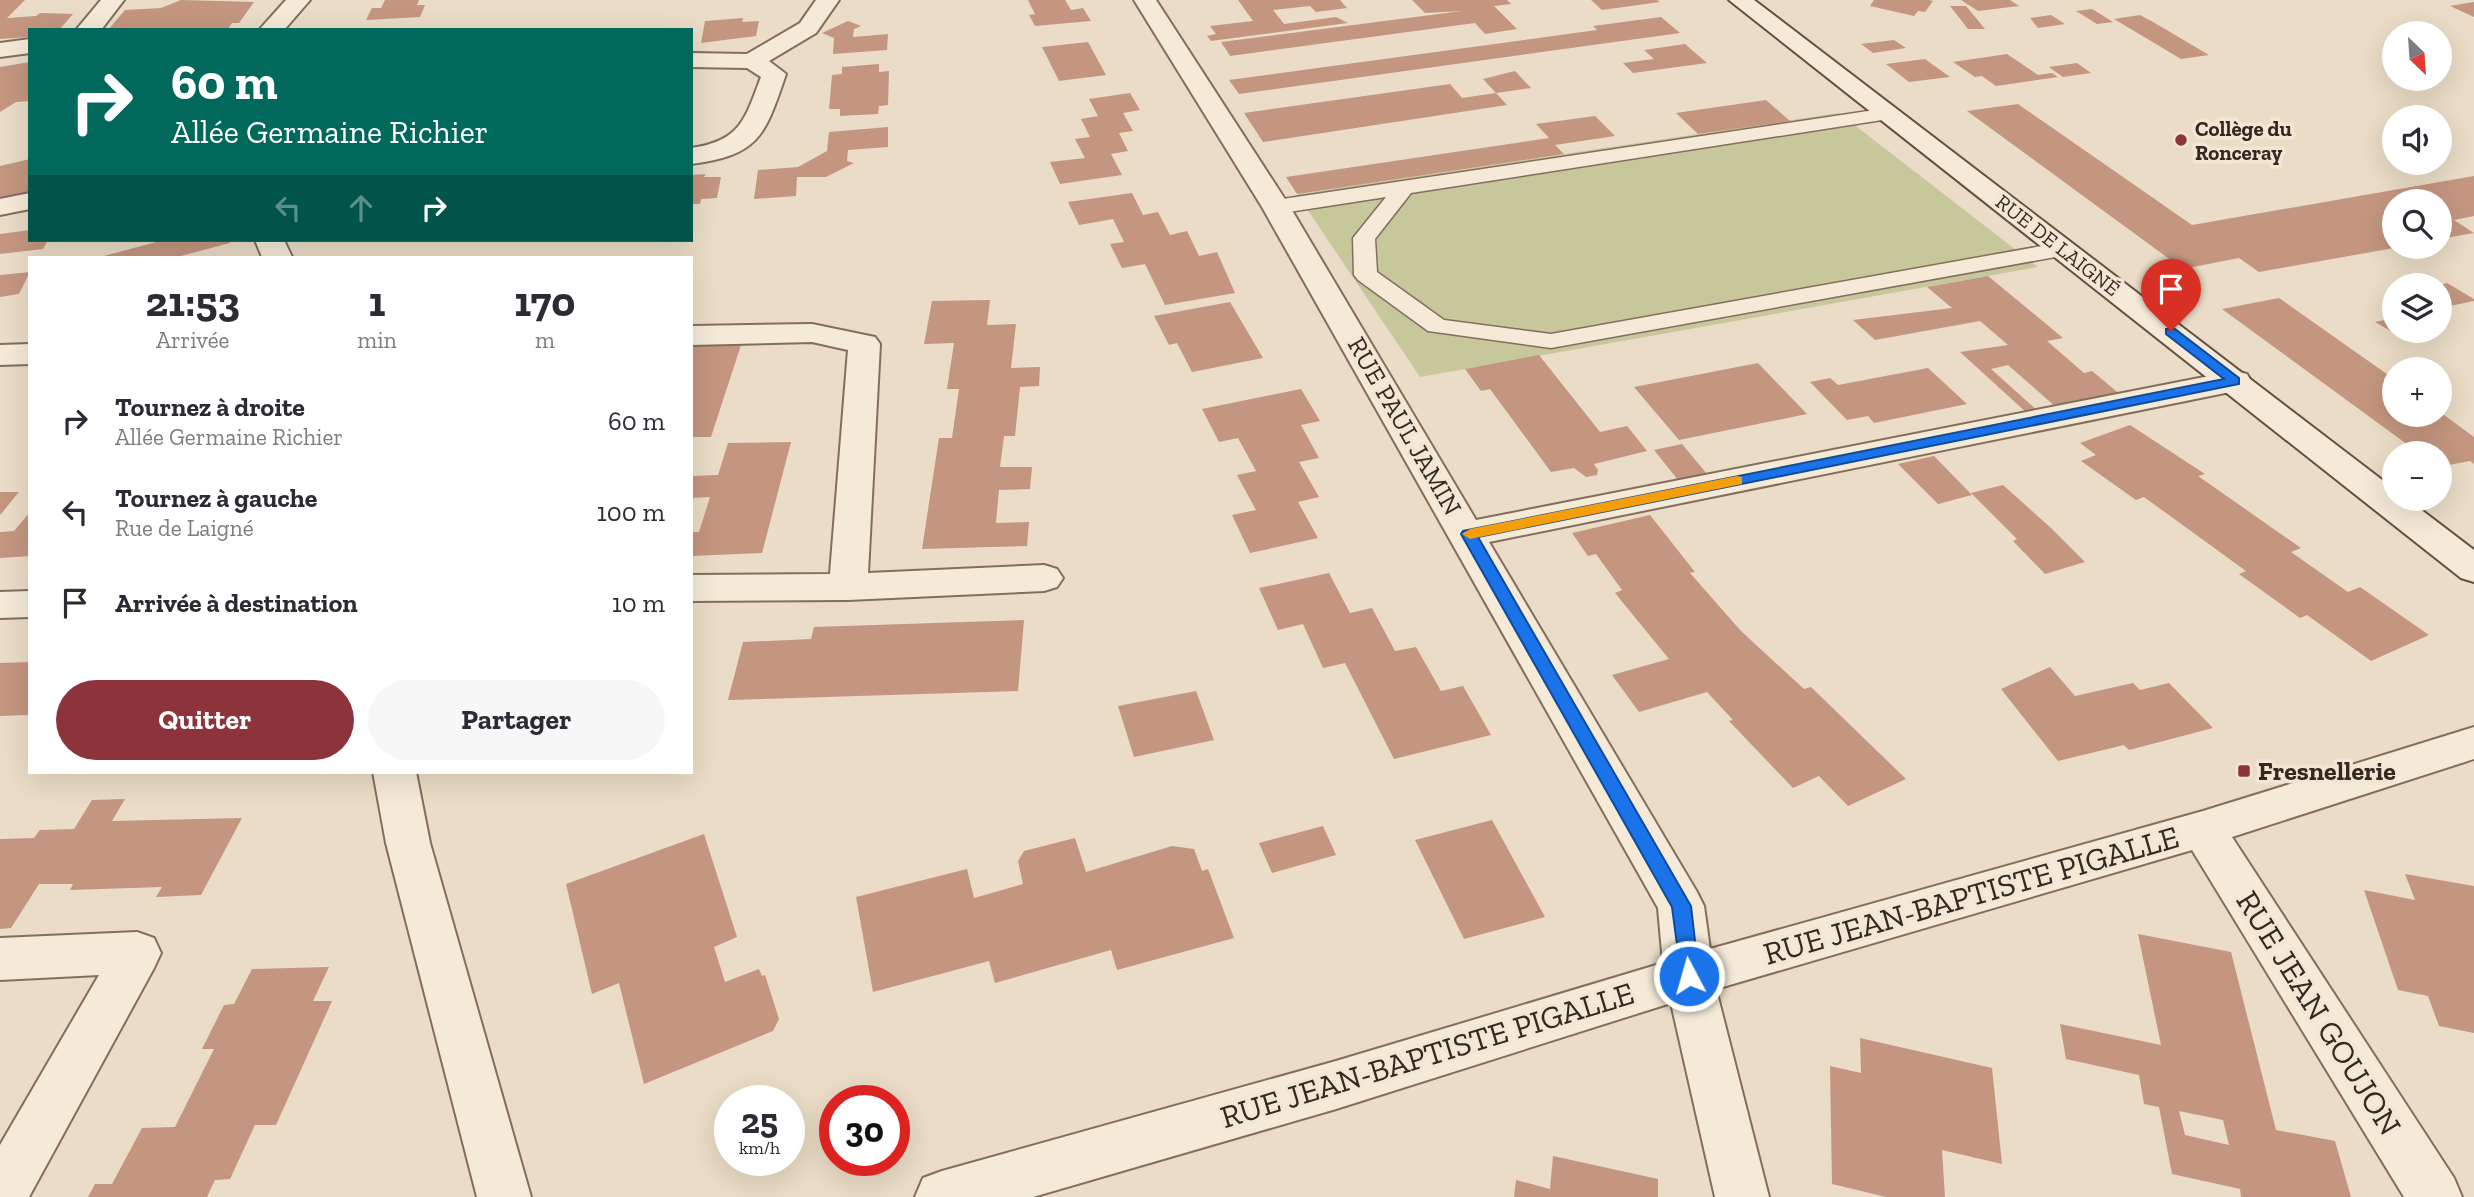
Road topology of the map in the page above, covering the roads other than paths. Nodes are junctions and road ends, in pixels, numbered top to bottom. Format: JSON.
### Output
{"nodes":[{"id":1,"x":113,"y":0,"type":"edge"},
{"id":2,"x":299,"y":0,"type":"edge"},
{"id":3,"x":828,"y":0,"type":"edge"},
{"id":4,"x":1145,"y":0,"type":"edge"},
{"id":5,"x":1740,"y":0,"type":"edge"},
{"id":6,"x":90,"y":28,"type":"edge"},
{"id":7,"x":273,"y":28,"type":"edge"},
{"id":8,"x":28,"y":46,"type":"edge"},
{"id":9,"x":0,"y":50,"type":"edge"},
{"id":10,"x":693,"y":60,"type":"edge"},
{"id":11,"x":752,"y":61,"type":"junction"},
{"id":12,"x":1888,"y":114,"type":"junction"},
{"id":13,"x":693,"y":156,"type":"edge"},
{"id":14,"x":1404,"y":188,"type":"junction"},
{"id":15,"x":28,"y":201,"type":"edge"},
{"id":16,"x":0,"y":207,"type":"edge"},
{"id":17,"x":1276,"y":207,"type":"junction"},
{"id":18,"x":2064,"y":249,"type":"junction"},
{"id":19,"x":693,"y":336,"type":"edge"},
{"id":20,"x":28,"y":354,"type":"edge"},
{"id":21,"x":0,"y":355,"type":"edge"},
{"id":22,"x":2235,"y":381,"type":"junction"},
{"id":23,"x":1468,"y":534,"type":"junction"},
{"id":24,"x":2474,"y":569,"type":"edge"},
{"id":25,"x":1044,"y":578,"type":"dead end"},
{"id":26,"x":848,"y":587,"type":"junction"},
{"id":27,"x":693,"y":588,"type":"edge"},
{"id":28,"x":28,"y":604,"type":"edge"},
{"id":29,"x":0,"y":605,"type":"edge"},
{"id":30,"x":2474,"y":743,"type":"edge"},
{"id":31,"x":394,"y":774,"type":"edge"},
{"id":32,"x":2203,"y":829,"type":"junction"},
{"id":33,"x":0,"y":959,"type":"edge"},
{"id":34,"x":1689,"y":976,"type":"junction"},
{"id":35,"x":0,"y":1196,"type":"edge"},
{"id":36,"x":505,"y":1197,"type":"edge"},
{"id":37,"x":943,"y":1197,"type":"edge"},
{"id":38,"x":1742,"y":1197,"type":"edge"},
{"id":39,"x":2435,"y":1197,"type":"edge"}],
"edges":[{"from":1,"to":6,"type":"street"},
{"from":2,"to":7,"type":"street"},
{"from":3,"to":11,"type":"street"},
{"from":4,"to":17,"type":"street","name":"RUE PAUL JAMIN"},
{"from":5,"to":12,"type":"street","name":"RUE DE LAIGNÉ"},
{"from":8,"to":9,"type":"street"},
{"from":10,"to":11,"type":"street"},
{"from":11,"to":13,"type":"street"},
{"from":12,"to":14,"type":"lane"},
{"from":12,"to":18,"type":"street","name":"RUE DE LAIGNÉ"},
{"from":14,"to":17,"type":"lane"},
{"from":14,"to":18,"type":"lane"},
{"from":15,"to":16,"type":"street"},
{"from":17,"to":23,"type":"street","name":"RUE PAUL JAMIN"},
{"from":18,"to":22,"type":"street","name":"RUE DE LAIGNÉ"},
{"from":19,"to":26,"type":"street"},
{"from":20,"to":21,"type":"street"},
{"from":22,"to":23,"type":"street"},
{"from":22,"to":24,"type":"street","name":"RUE DE LAIGNÉ"},
{"from":23,"to":34,"type":"street","name":"RUE PAUL JAMIN"},
{"from":25,"to":26,"type":"street"},
{"from":26,"to":27,"type":"street"},
{"from":28,"to":29,"type":"street"},
{"from":30,"to":32,"type":"street","name":"RUE JEAN-BAPTISTE PIGALLE"},
{"from":31,"to":36,"type":"street"},
{"from":32,"to":34,"type":"street","name":"RUE JEAN-BAPTISTE PIGALLE"},
{"from":32,"to":39,"type":"street","name":"RUE JEAN GOUJON"},
{"from":33,"to":35,"type":"street"},
{"from":34,"to":37,"type":"street","name":"RUE JEAN-BAPTISTE PIGALLE"},
{"from":34,"to":38,"type":"street","name":"RUE PAUL JAMIN"}]}
